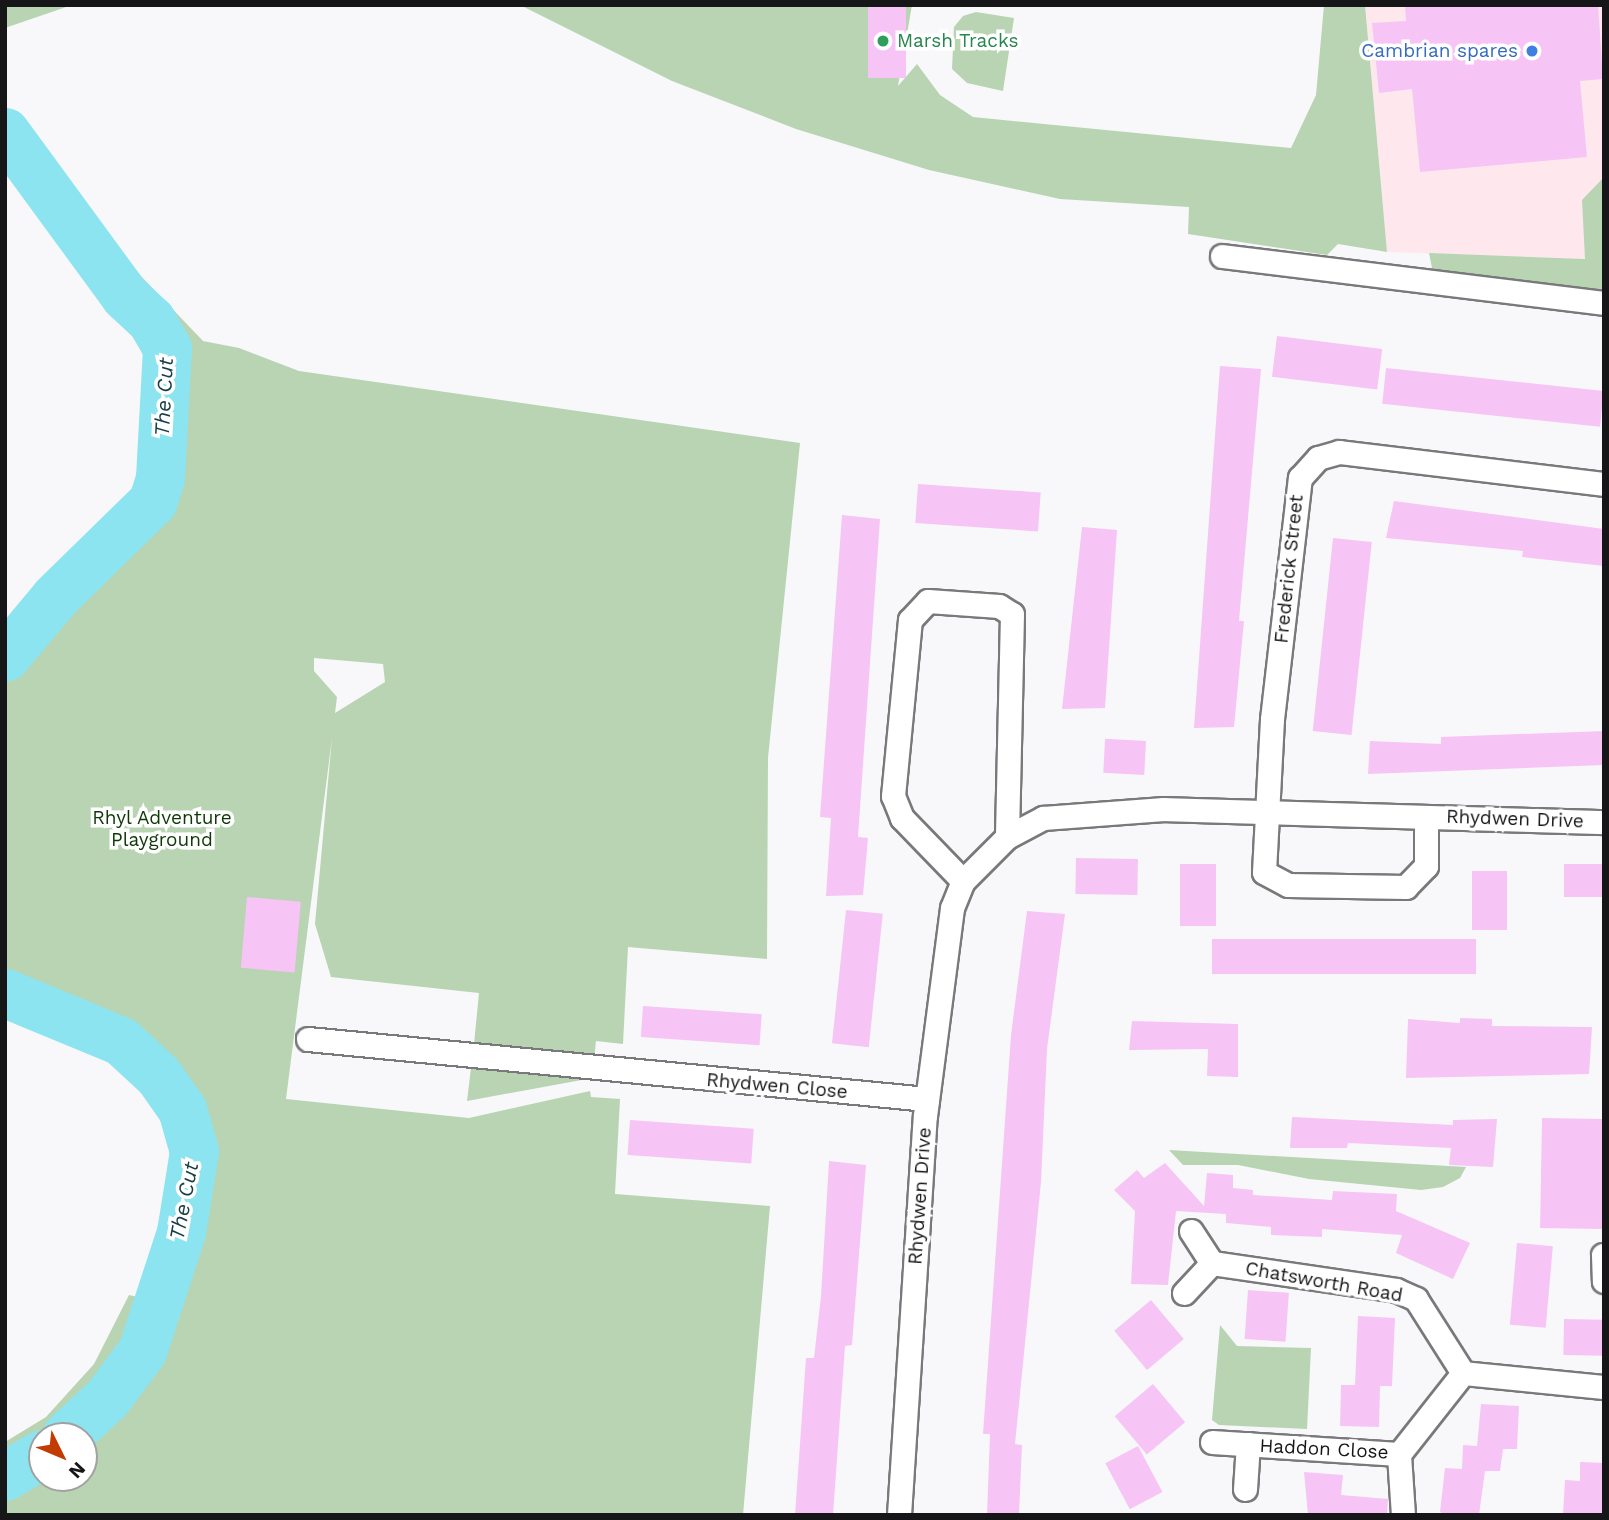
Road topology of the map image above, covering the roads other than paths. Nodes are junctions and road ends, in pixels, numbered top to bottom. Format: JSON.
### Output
{"nodes":[{"id":1,"x":1222,"y":256,"type":"dead end"},
{"id":2,"x":1604,"y":303,"type":"edge"},
{"id":3,"x":1604,"y":484,"type":"edge"},
{"id":4,"x":1267,"y":808,"type":"junction"},
{"id":5,"x":1426,"y":817,"type":"junction"},
{"id":6,"x":1604,"y":822,"type":"edge"},
{"id":7,"x":1007,"y":837,"type":"junction"},
{"id":8,"x":962,"y":881,"type":"junction"},
{"id":9,"x":309,"y":1039,"type":"dead end"},
{"id":10,"x":927,"y":1099,"type":"junction"},
{"id":11,"x":1191,"y":1231,"type":"dead end"},
{"id":12,"x":1603,"y":1255,"type":"edge"},
{"id":13,"x":1212,"y":1263,"type":"junction"},
{"id":14,"x":1604,"y":1281,"type":"edge"},
{"id":15,"x":1184,"y":1293,"type":"dead end"},
{"id":16,"x":1463,"y":1373,"type":"junction"},
{"id":17,"x":1604,"y":1387,"type":"edge"},
{"id":18,"x":1212,"y":1443,"type":"dead end"},
{"id":19,"x":1248,"y":1444,"type":"junction"},
{"id":20,"x":1399,"y":1454,"type":"junction"},
{"id":21,"x":1245,"y":1489,"type":"dead end"},
{"id":22,"x":899,"y":1515,"type":"edge"},
{"id":23,"x":1403,"y":1515,"type":"edge"}],
"edges":[{"from":1,"to":2,"type":"street"},
{"from":3,"to":4,"type":"street","name":"Frederick Street"},
{"from":4,"to":5,"type":"street","name":"Rhydwen Drive"},
{"from":4,"to":5,"type":"street","name":"Rhydwen Drive"},
{"from":4,"to":7,"type":"street","name":"Rhydwen Drive"},
{"from":5,"to":6,"type":"street","name":"Rhydwen Drive"},
{"from":7,"to":8,"type":"street","name":"Rhydwen Drive"},
{"from":7,"to":8,"type":"street"},
{"from":8,"to":10,"type":"street","name":"Rhydwen Drive"},
{"from":9,"to":10,"type":"street","name":"Rhydwen Close"},
{"from":10,"to":22,"type":"street","name":"Rhydwen Drive"},
{"from":11,"to":13,"type":"street"},
{"from":12,"to":14,"type":"street"},
{"from":13,"to":15,"type":"street"},
{"from":13,"to":16,"type":"street","name":"Chatsworth Road"},
{"from":16,"to":17,"type":"street"},
{"from":16,"to":20,"type":"street"},
{"from":18,"to":19,"type":"street","name":"Haddon Close"},
{"from":19,"to":20,"type":"street","name":"Haddon Close"},
{"from":19,"to":21,"type":"street","name":"Haddon Close"},
{"from":20,"to":23,"type":"street"}]}
